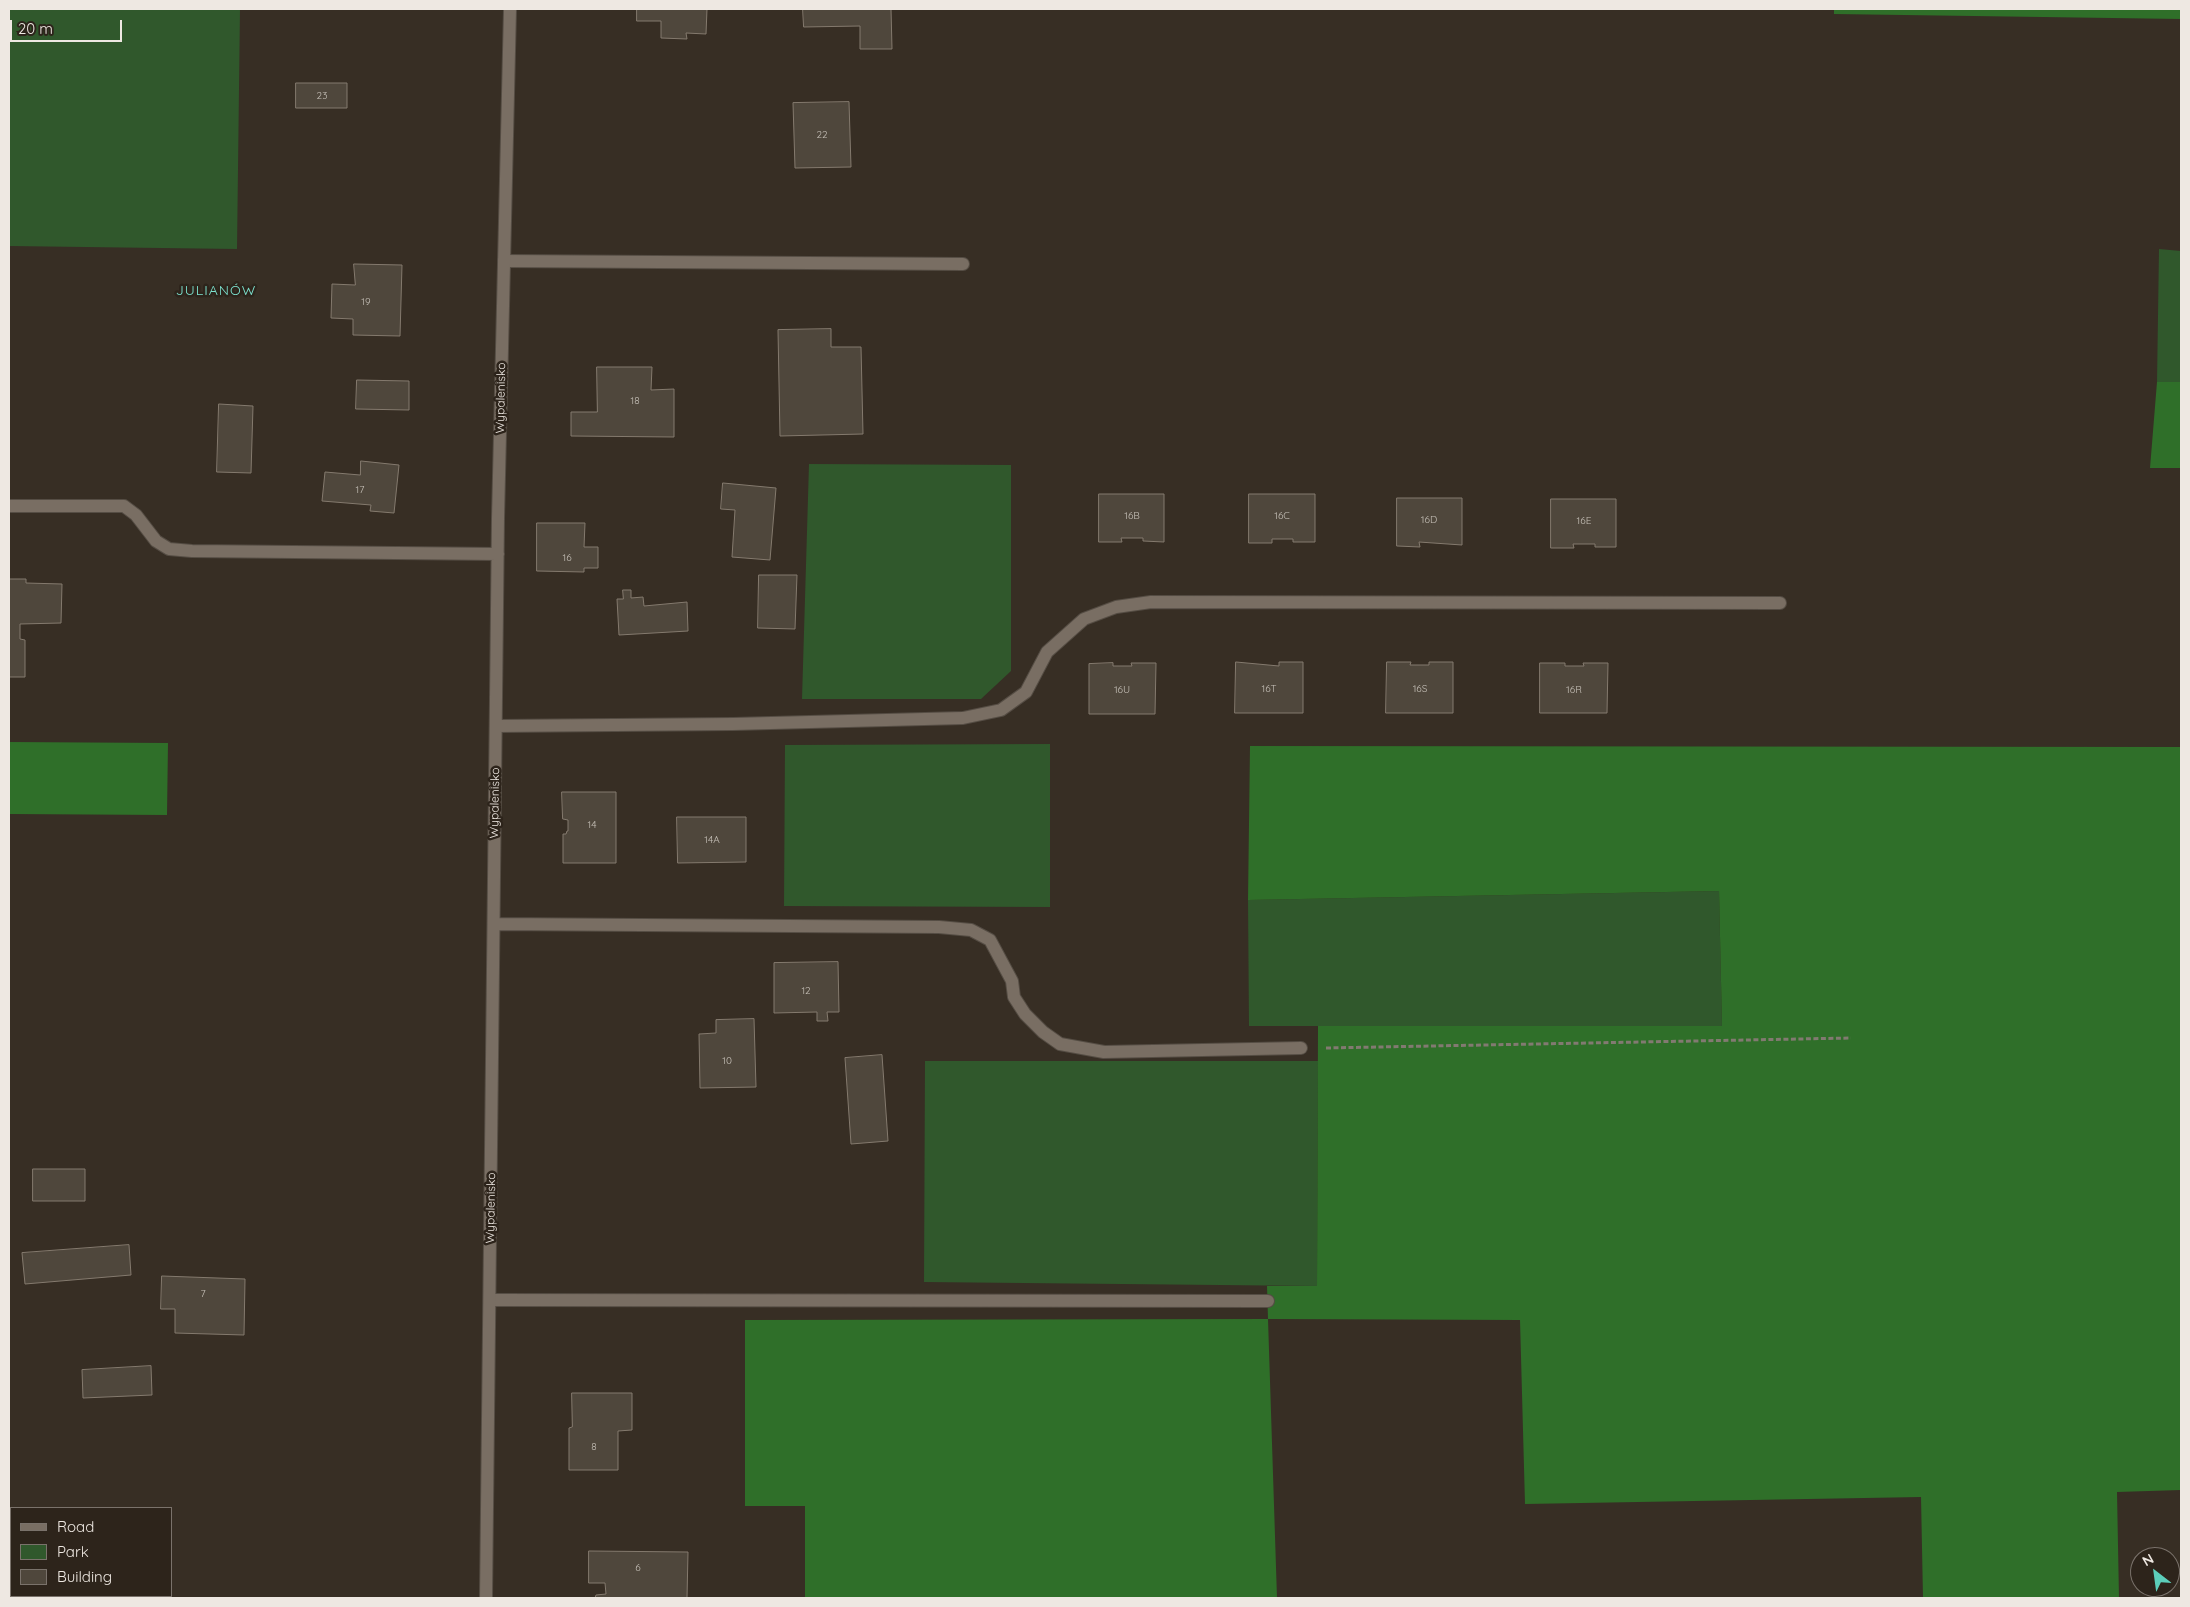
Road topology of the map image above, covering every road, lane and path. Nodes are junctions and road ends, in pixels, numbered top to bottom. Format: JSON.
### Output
{"nodes":[{"id":1,"x":510,"y":9,"type":"edge"},
{"id":2,"x":504,"y":261,"type":"junction"},
{"id":3,"x":963,"y":264,"type":"dead end"},
{"id":4,"x":9,"y":506,"type":"edge"},
{"id":5,"x":498,"y":554,"type":"junction"},
{"id":6,"x":1780,"y":603,"type":"dead end"},
{"id":7,"x":496,"y":726,"type":"junction"},
{"id":8,"x":494,"y":924,"type":"junction"},
{"id":9,"x":1850,"y":1038,"type":"dead end"},
{"id":10,"x":1301,"y":1048,"type":"joint"},
{"id":11,"x":490,"y":1300,"type":"junction"},
{"id":12,"x":1268,"y":1301,"type":"dead end"},
{"id":13,"x":486,"y":1598,"type":"edge"}],
"edges":[{"from":1,"to":2,"type":"street","name":"Wypalenisko"},
{"from":2,"to":3,"type":"street"},
{"from":2,"to":5,"type":"street","name":"Wypalenisko"},
{"from":4,"to":5,"type":"street"},
{"from":5,"to":7,"type":"street","name":"Wypalenisko"},
{"from":6,"to":7,"type":"street"},
{"from":7,"to":8,"type":"street","name":"Wypalenisko"},
{"from":8,"to":10,"type":"street"},
{"from":8,"to":11,"type":"street","name":"Wypalenisko"},
{"from":9,"to":10,"type":"path"},
{"from":11,"to":12,"type":"street"},
{"from":11,"to":13,"type":"street","name":"Wypalenisko"}]}
